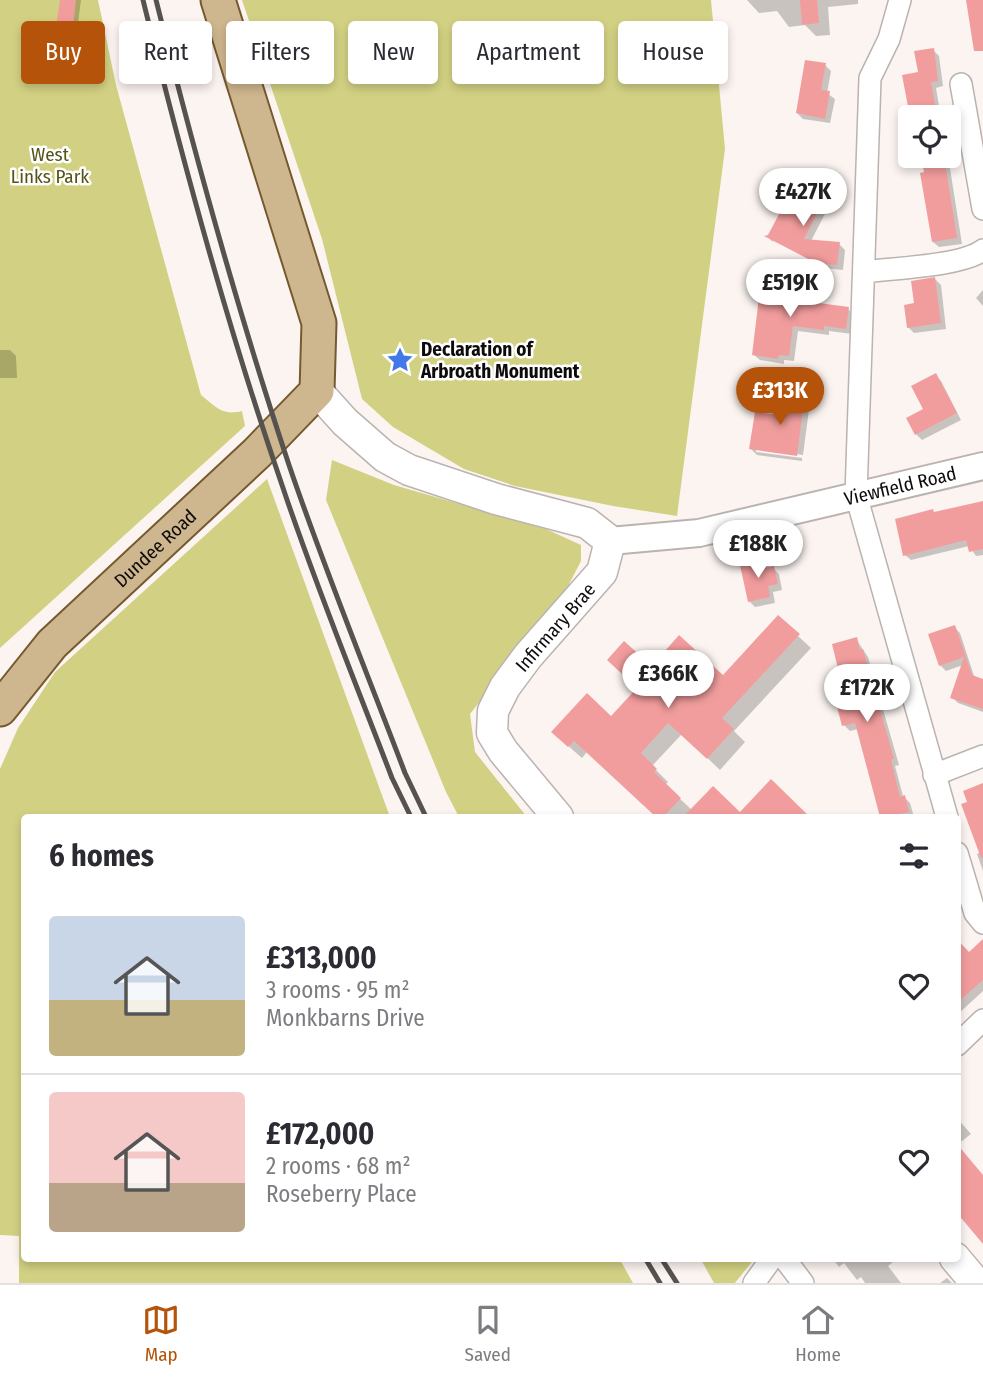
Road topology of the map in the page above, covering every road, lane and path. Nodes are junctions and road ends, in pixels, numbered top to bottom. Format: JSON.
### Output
{"nodes":[{"id":1,"x":218,"y":0,"type":"edge"},
{"id":2,"x":900,"y":0,"type":"edge"},
{"id":3,"x":961,"y":84,"type":"dead end"},
{"id":4,"x":983,"y":209,"type":"edge"},
{"id":5,"x":983,"y":250,"type":"edge"},
{"id":6,"x":865,"y":272,"type":"junction"},
{"id":7,"x":317,"y":391,"type":"junction"},
{"id":8,"x":983,"y":466,"type":"edge"},
{"id":9,"x":856,"y":495,"type":"junction"},
{"id":10,"x":610,"y":541,"type":"junction"},
{"id":11,"x":0,"y":709,"type":"edge"},
{"id":12,"x":983,"y":756,"type":"edge"},
{"id":13,"x":934,"y":775,"type":"junction"},
{"id":14,"x":556,"y":814,"type":"edge"},
{"id":15,"x":946,"y":814,"type":"edge"},
{"id":16,"x":961,"y":866,"type":"edge"},
{"id":17,"x":983,"y":923,"type":"edge"},
{"id":18,"x":983,"y":1020,"type":"edge"},
{"id":19,"x":961,"y":1041,"type":"edge"},
{"id":20,"x":769,"y":1262,"type":"edge"},
{"id":21,"x":787,"y":1262,"type":"edge"},
{"id":22,"x":959,"y":1262,"type":"edge"},
{"id":23,"x":754,"y":1283,"type":"edge"},
{"id":24,"x":803,"y":1283,"type":"edge"},
{"id":25,"x":976,"y":1283,"type":"edge"}],
"edges":[{"from":1,"to":7,"type":"main road"},
{"from":2,"to":6,"type":"street"},
{"from":3,"to":4,"type":"street"},
{"from":5,"to":6,"type":"street"},
{"from":6,"to":9,"type":"street"},
{"from":7,"to":10,"type":"main road"},
{"from":7,"to":11,"type":"main road","name":"Dundee Road"},
{"from":8,"to":9,"type":"street","name":"Viewfield Road"},
{"from":9,"to":10,"type":"street","name":"Viewfield Road"},
{"from":9,"to":13,"type":"street"},
{"from":10,"to":14,"type":"main road","name":"Infirmary Brae"},
{"from":12,"to":13,"type":"street"},
{"from":13,"to":15,"type":"street"},
{"from":16,"to":17,"type":"street"},
{"from":18,"to":19,"type":"street"},
{"from":20,"to":23,"type":"street"},
{"from":21,"to":24,"type":"street"},
{"from":22,"to":25,"type":"main road"}]}
